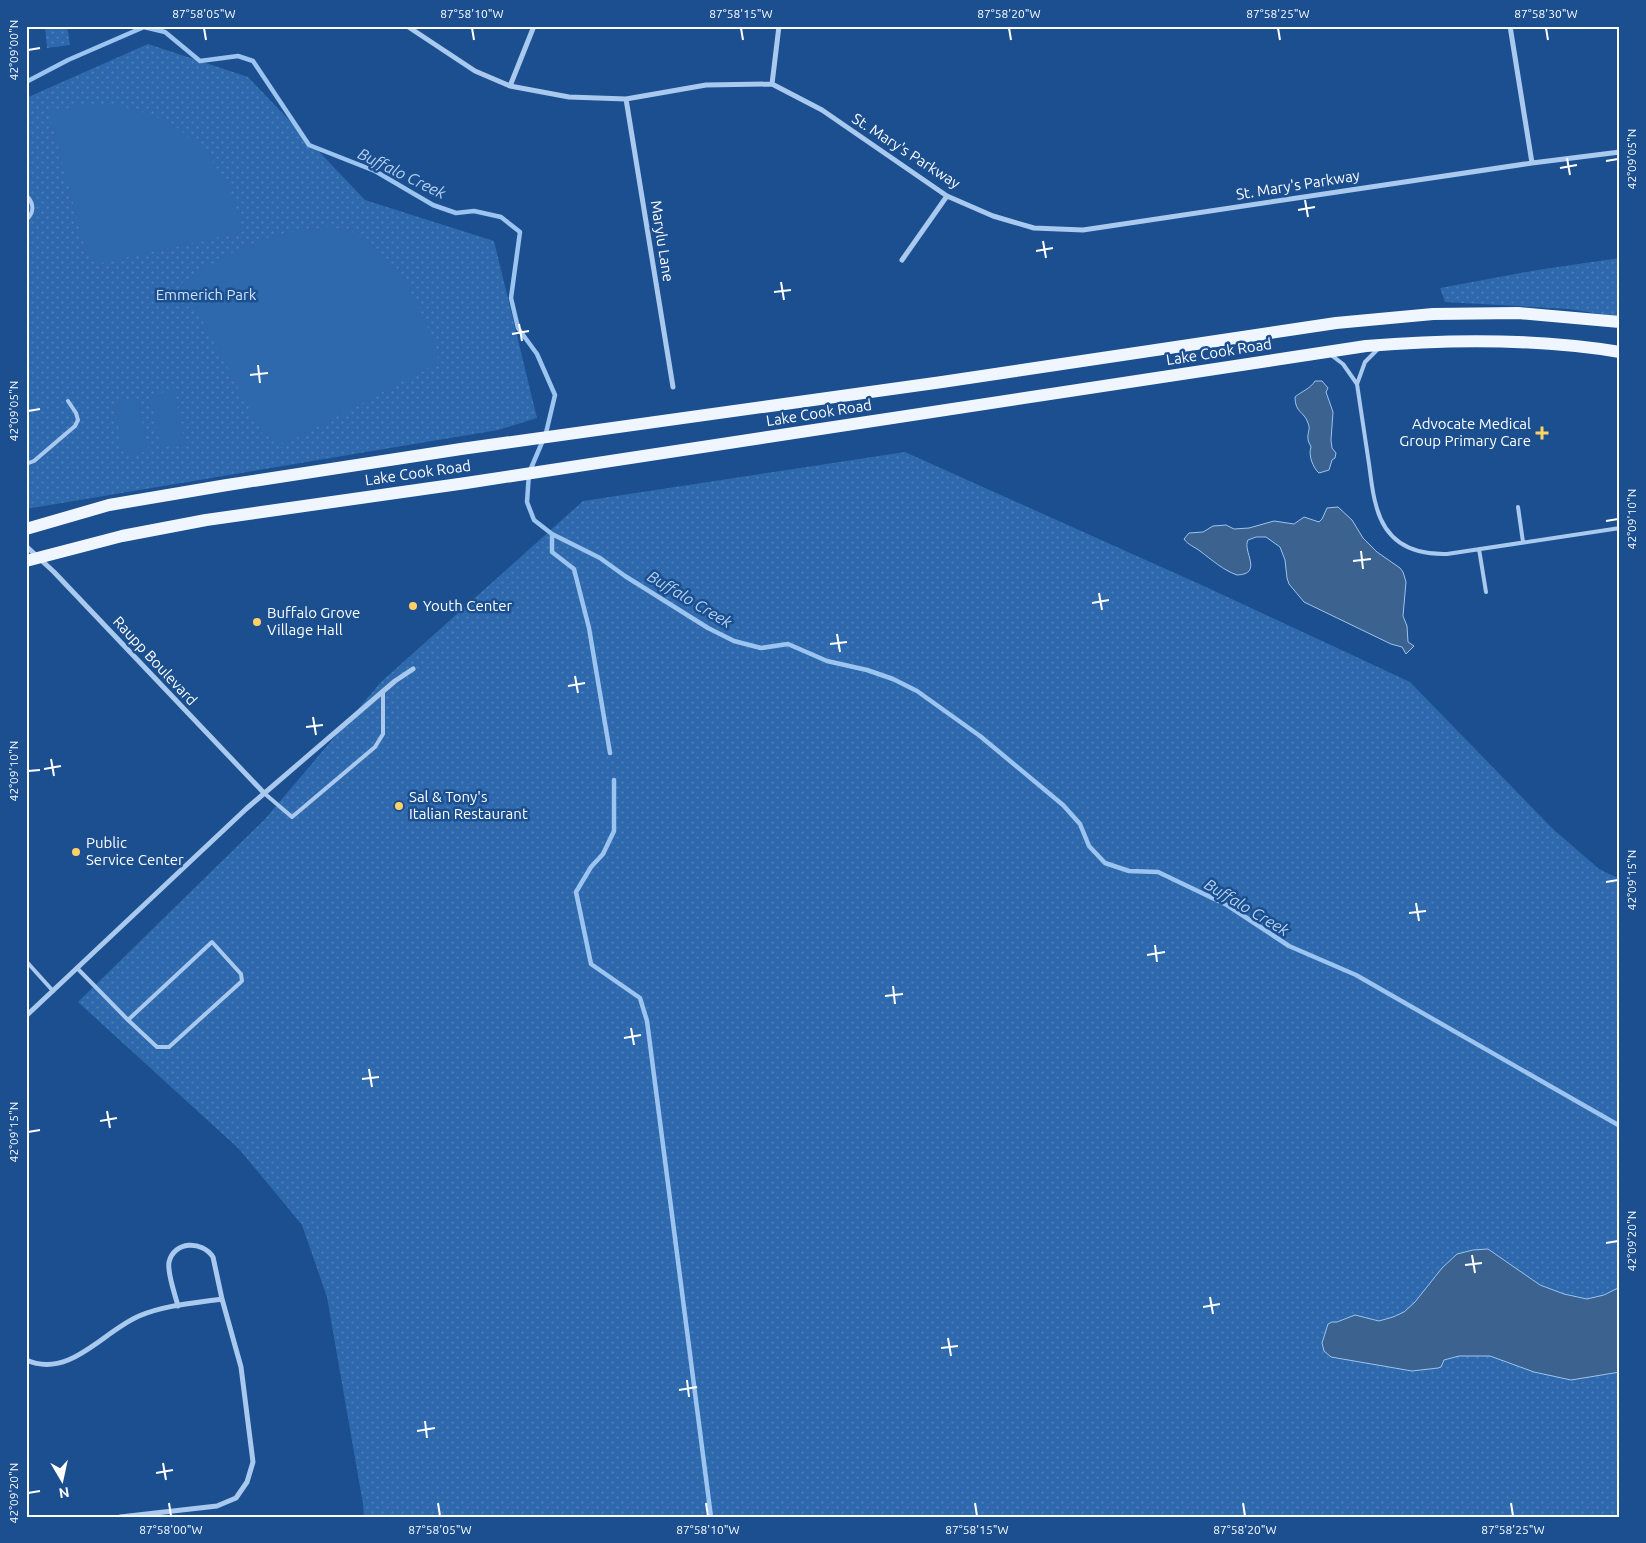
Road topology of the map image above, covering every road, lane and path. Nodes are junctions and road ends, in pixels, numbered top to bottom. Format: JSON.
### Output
{"nodes":[{"id":1,"x":407,"y":26,"type":"edge"},
{"id":2,"x":534,"y":26,"type":"edge"},
{"id":3,"x":780,"y":26,"type":"edge"},
{"id":4,"x":1510,"y":26,"type":"edge"},
{"id":5,"x":772,"y":84,"type":"junction"},
{"id":6,"x":510,"y":86,"type":"junction"},
{"id":7,"x":626,"y":99,"type":"junction"},
{"id":8,"x":1620,"y":152,"type":"edge"},
{"id":9,"x":1532,"y":163,"type":"junction"},
{"id":10,"x":26,"y":195,"type":"edge"},
{"id":11,"x":947,"y":196,"type":"junction"},
{"id":12,"x":26,"y":220,"type":"edge"},
{"id":13,"x":902,"y":260,"type":"dead end"},
{"id":14,"x":1620,"y":322,"type":"edge"},
{"id":15,"x":1382,"y":345,"type":"junction"},
{"id":16,"x":1325,"y":352,"type":"junction"},
{"id":17,"x":1620,"y":352,"type":"edge"},
{"id":18,"x":1357,"y":384,"type":"junction"},
{"id":19,"x":673,"y":387,"type":"dead end"},
{"id":20,"x":68,"y":401,"type":"dead end"},
{"id":21,"x":26,"y":464,"type":"edge"},
{"id":22,"x":1518,"y":507,"type":"dead end"},
{"id":23,"x":1620,"y":528,"type":"edge"},
{"id":24,"x":26,"y":529,"type":"edge"},
{"id":25,"x":1523,"y":542,"type":"junction"},
{"id":26,"x":26,"y":546,"type":"edge"},
{"id":27,"x":1479,"y":549,"type":"junction"},
{"id":28,"x":32,"y":559,"type":"edge"},
{"id":29,"x":1486,"y":592,"type":"dead end"},
{"id":30,"x":413,"y":669,"type":"dead end"},
{"id":31,"x":383,"y":691,"type":"junction"},
{"id":32,"x":264,"y":793,"type":"junction"},
{"id":33,"x":26,"y":961,"type":"edge"},
{"id":34,"x":77,"y":968,"type":"junction"},
{"id":35,"x":53,"y":991,"type":"junction"},
{"id":36,"x":26,"y":1016,"type":"edge"},
{"id":37,"x":128,"y":1020,"type":"junction"},
{"id":38,"x":222,"y":1299,"type":"junction"},
{"id":39,"x":178,"y":1306,"type":"junction"},
{"id":40,"x":26,"y":1360,"type":"edge"},
{"id":41,"x":120,"y":1517,"type":"edge"}],
"edges":[{"from":1,"to":6,"type":"street","name":"St. Mary's Parkway"},
{"from":2,"to":6,"type":"street"},
{"from":3,"to":5,"type":"street"},
{"from":4,"to":9,"type":"street"},
{"from":5,"to":7,"type":"street","name":"St. Mary's Parkway"},
{"from":5,"to":11,"type":"street","name":"St. Mary's Parkway"},
{"from":6,"to":7,"type":"street","name":"St. Mary's Parkway"},
{"from":7,"to":19,"type":"street","name":"Marylu Lane"},
{"from":8,"to":9,"type":"street","name":"St. Mary's Parkway"},
{"from":9,"to":11,"type":"street","name":"St. Mary's Parkway"},
{"from":10,"to":12,"type":"lane"},
{"from":11,"to":13,"type":"street"},
{"from":14,"to":24,"type":"main road","name":"Lake Cook Road"},
{"from":15,"to":16,"type":"main road","name":"Lake Cook Road"},
{"from":15,"to":17,"type":"main road","name":"Lake Cook Road"},
{"from":15,"to":18,"type":"lane"},
{"from":16,"to":18,"type":"lane"},
{"from":16,"to":28,"type":"main road","name":"Lake Cook Road"},
{"from":18,"to":27,"type":"lane"},
{"from":20,"to":21,"type":"lane"},
{"from":22,"to":25,"type":"lane"},
{"from":23,"to":25,"type":"lane"},
{"from":25,"to":27,"type":"lane"},
{"from":26,"to":28,"type":"street","name":"Raupp Boulevard"},
{"from":27,"to":29,"type":"lane"},
{"from":28,"to":32,"type":"street","name":"Raupp Boulevard"},
{"from":30,"to":31,"type":"street"},
{"from":31,"to":32,"type":"street"},
{"from":31,"to":32,"type":"lane"},
{"from":32,"to":34,"type":"street"},
{"from":33,"to":35,"type":"lane"},
{"from":34,"to":35,"type":"street"},
{"from":34,"to":37,"type":"lane"},
{"from":35,"to":36,"type":"street"},
{"from":37,"to":37,"type":"lane"},
{"from":38,"to":39,"type":"street"},
{"from":38,"to":39,"type":"street"},
{"from":38,"to":41,"type":"street"},
{"from":39,"to":40,"type":"street"}]}
